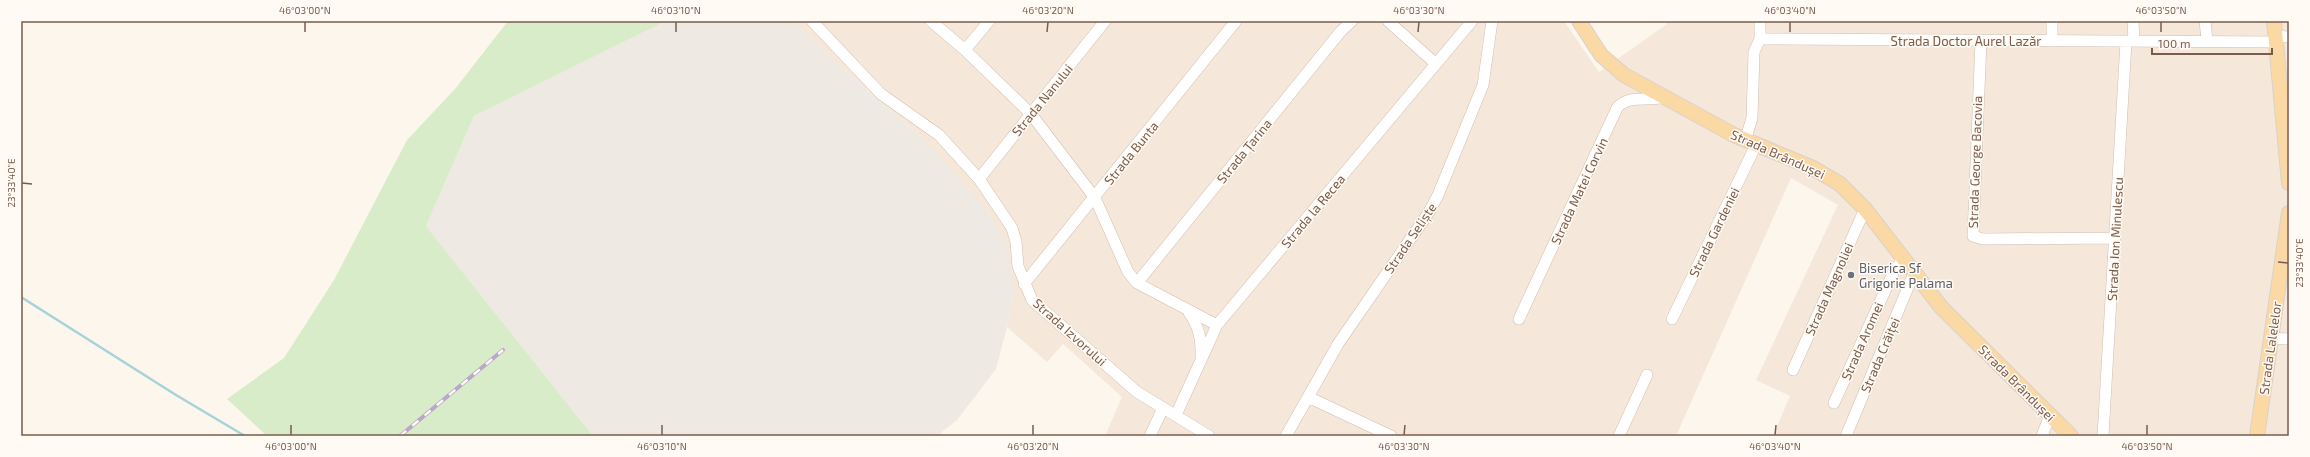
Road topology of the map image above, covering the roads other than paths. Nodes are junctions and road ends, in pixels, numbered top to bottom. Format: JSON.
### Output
{"nodes":[{"id":1,"x":812,"y":21,"type":"edge"},
{"id":2,"x":932,"y":21,"type":"edge"},
{"id":3,"x":989,"y":21,"type":"edge"},
{"id":4,"x":1105,"y":21,"type":"edge"},
{"id":5,"x":1236,"y":21,"type":"edge"},
{"id":6,"x":1352,"y":21,"type":"edge"},
{"id":7,"x":1388,"y":21,"type":"edge"},
{"id":8,"x":1472,"y":21,"type":"edge"},
{"id":9,"x":1492,"y":21,"type":"edge"},
{"id":10,"x":1579,"y":21,"type":"edge"},
{"id":11,"x":1760,"y":21,"type":"edge"},
{"id":12,"x":2052,"y":21,"type":"edge"},
{"id":13,"x":2133,"y":21,"type":"edge"},
{"id":14,"x":2206,"y":21,"type":"edge"},
{"id":15,"x":2274,"y":21,"type":"edge"},
{"id":16,"x":2280,"y":38,"type":"edge"},
{"id":17,"x":1760,"y":39,"type":"junction"},
{"id":18,"x":1981,"y":41,"type":"junction"},
{"id":19,"x":2052,"y":41,"type":"junction"},
{"id":20,"x":2207,"y":41,"type":"junction"},
{"id":21,"x":2130,"y":42,"type":"junction"},
{"id":22,"x":965,"y":50,"type":"junction"},
{"id":23,"x":1436,"y":64,"type":"junction"},
{"id":24,"x":1664,"y":97,"type":"junction"},
{"id":25,"x":1031,"y":114,"type":"junction"},
{"id":26,"x":1750,"y":143,"type":"junction"},
{"id":27,"x":979,"y":179,"type":"junction"},
{"id":28,"x":2289,"y":183,"type":"edge"},
{"id":29,"x":1095,"y":198,"type":"junction"},
{"id":30,"x":1865,"y":209,"type":"junction"},
{"id":31,"x":2289,"y":213,"type":"edge"},
{"id":32,"x":2115,"y":238,"type":"junction"},
{"id":33,"x":1903,"y":259,"type":"junction"},
{"id":34,"x":1914,"y":273,"type":"junction"},
{"id":35,"x":1137,"y":283,"type":"junction"},
{"id":36,"x":1024,"y":284,"type":"junction"},
{"id":37,"x":1186,"y":309,"type":"junction"},
{"id":38,"x":1519,"y":319,"type":"dead end"},
{"id":39,"x":1672,"y":319,"type":"dead end"},
{"id":40,"x":1217,"y":325,"type":"junction"},
{"id":41,"x":2271,"y":338,"type":"junction"},
{"id":42,"x":2289,"y":339,"type":"edge"},
{"id":43,"x":1200,"y":361,"type":"junction"},
{"id":44,"x":1794,"y":370,"type":"dead end"},
{"id":45,"x":1647,"y":375,"type":"dead end"},
{"id":46,"x":1308,"y":397,"type":"junction"},
{"id":47,"x":1834,"y":403,"type":"dead end"},
{"id":48,"x":1164,"y":408,"type":"junction"},
{"id":49,"x":1176,"y":415,"type":"junction"},
{"id":50,"x":2050,"y":415,"type":"junction"},
{"id":51,"x":1150,"y":436,"type":"edge"},
{"id":52,"x":1209,"y":436,"type":"edge"},
{"id":53,"x":1286,"y":436,"type":"edge"},
{"id":54,"x":1391,"y":436,"type":"edge"},
{"id":55,"x":1619,"y":436,"type":"edge"},
{"id":56,"x":1846,"y":436,"type":"edge"},
{"id":57,"x":2042,"y":436,"type":"edge"},
{"id":58,"x":2071,"y":436,"type":"edge"},
{"id":59,"x":2103,"y":436,"type":"edge"},
{"id":60,"x":2257,"y":436,"type":"edge"}],
"edges":[{"from":1,"to":27,"type":"street","name":"Strada Izvorului"},
{"from":2,"to":22,"type":"street"},
{"from":3,"to":22,"type":"street"},
{"from":4,"to":25,"type":"street","name":"Strada Nanului"},
{"from":5,"to":29,"type":"street","name":"Strada Bunta"},
{"from":6,"to":35,"type":"street","name":"Strada Țarina"},
{"from":7,"to":23,"type":"street"},
{"from":8,"to":23,"type":"street","name":"Strada la Recea"},
{"from":9,"to":46,"type":"street","name":"Strada Seliște"},
{"from":10,"to":24,"type":"main road","name":"Strada Brândușei"},
{"from":11,"to":17,"type":"street"},
{"from":12,"to":19,"type":"street"},
{"from":13,"to":21,"type":"street","name":"Strada Ion Minulescu"},
{"from":14,"to":20,"type":"street"},
{"from":15,"to":16,"type":"main road"},
{"from":16,"to":20,"type":"street","name":"Strada Doctor Aurel Lazăr"},
{"from":16,"to":28,"type":"main road"},
{"from":17,"to":18,"type":"street","name":"Strada Doctor Aurel Lazăr"},
{"from":17,"to":26,"type":"street"},
{"from":18,"to":19,"type":"street","name":"Strada Doctor Aurel Lazăr"},
{"from":18,"to":32,"type":"street","name":"Strada George Bacovia"},
{"from":19,"to":21,"type":"street","name":"Strada Doctor Aurel Lazăr"},
{"from":20,"to":21,"type":"street","name":"Strada Doctor Aurel Lazăr"},
{"from":21,"to":32,"type":"street","name":"Strada Ion Minulescu"},
{"from":22,"to":25,"type":"street"},
{"from":23,"to":40,"type":"street","name":"Strada la Recea"},
{"from":24,"to":26,"type":"main road","name":"Strada Brândușei"},
{"from":24,"to":38,"type":"street","name":"Strada Matei Corvin"},
{"from":25,"to":27,"type":"street","name":"Strada Nanului"},
{"from":25,"to":29,"type":"street"},
{"from":26,"to":30,"type":"main road","name":"Strada Brândușei"},
{"from":26,"to":39,"type":"street","name":"Strada Gardeniei"},
{"from":27,"to":36,"type":"street","name":"Strada Izvorului"},
{"from":29,"to":35,"type":"street"},
{"from":29,"to":36,"type":"street","name":"Strada Bunta"},
{"from":30,"to":33,"type":"main road","name":"Strada Brândușei"},
{"from":30,"to":44,"type":"street","name":"Strada Magnoliei"},
{"from":31,"to":41,"type":"main road","name":"Strada Lalelelor"},
{"from":32,"to":59,"type":"street","name":"Strada Ion Minulescu"},
{"from":33,"to":34,"type":"main road","name":"Strada Brândușei"},
{"from":33,"to":47,"type":"street","name":"Strada Aromei"},
{"from":34,"to":50,"type":"main road","name":"Strada Brândușei"},
{"from":34,"to":56,"type":"street","name":"Strada Crăiței"},
{"from":35,"to":37,"type":"street"},
{"from":36,"to":48,"type":"street","name":"Strada Izvorului"},
{"from":37,"to":40,"type":"street"},
{"from":37,"to":43,"type":"street"},
{"from":40,"to":43,"type":"street","name":"Strada la Recea"},
{"from":41,"to":42,"type":"street"},
{"from":41,"to":60,"type":"main road","name":"Strada Lalelelor"},
{"from":43,"to":49,"type":"street","name":"Strada la Recea"},
{"from":45,"to":55,"type":"street"},
{"from":46,"to":53,"type":"street","name":"Strada Seliște"},
{"from":46,"to":54,"type":"street"},
{"from":48,"to":49,"type":"street","name":"Strada Izvorului"},
{"from":48,"to":51,"type":"street"},
{"from":49,"to":52,"type":"street","name":"Strada Izvorului"},
{"from":50,"to":57,"type":"street"},
{"from":50,"to":58,"type":"main road","name":"Strada Brândușei"}]}
